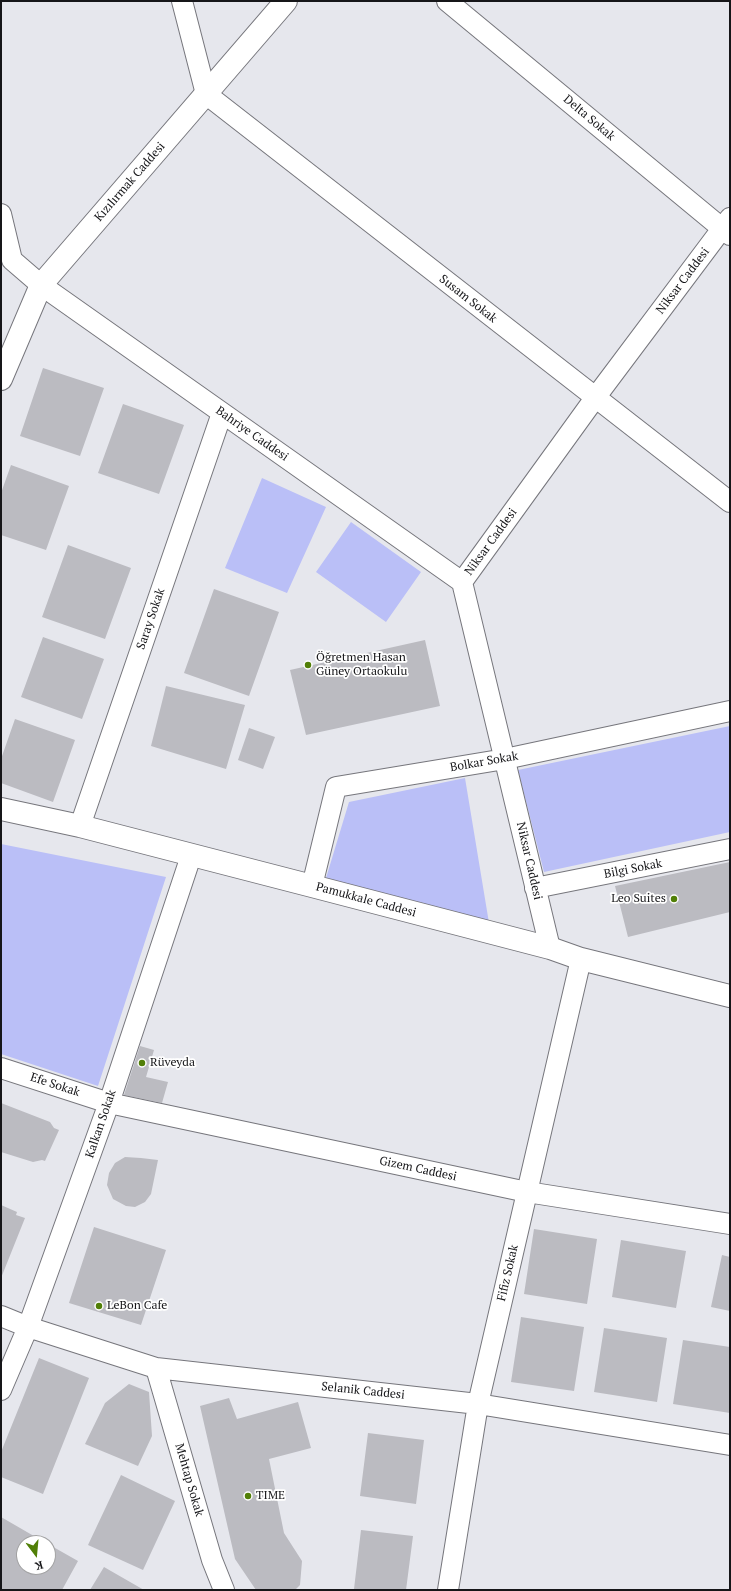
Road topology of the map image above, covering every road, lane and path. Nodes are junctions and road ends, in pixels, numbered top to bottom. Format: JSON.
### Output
{"nodes":[{"id":1,"x":182,"y":1,"type":"edge"},
{"id":2,"x":286,"y":1,"type":"edge"},
{"id":3,"x":447,"y":1,"type":"edge"},
{"id":4,"x":206,"y":94,"type":"junction"},
{"id":5,"x":1,"y":214,"type":"edge"},
{"id":6,"x":728,"y":227,"type":"edge"},
{"id":7,"x":41,"y":285,"type":"junction"},
{"id":8,"x":1,"y":379,"type":"edge"},
{"id":9,"x":595,"y":398,"type":"junction"},
{"id":10,"x":222,"y":413,"type":"junction"},
{"id":11,"x":730,"y":502,"type":"edge"},
{"id":12,"x":462,"y":582,"type":"junction"},
{"id":13,"x":730,"y":711,"type":"edge"},
{"id":14,"x":504,"y":759,"type":"junction"},
{"id":15,"x":1,"y":809,"type":"edge"},
{"id":16,"x":80,"y":826,"type":"junction"},
{"id":17,"x":730,"y":849,"type":"edge"},
{"id":18,"x":191,"y":856,"type":"junction"},
{"id":19,"x":312,"y":886,"type":"junction"},
{"id":20,"x":535,"y":888,"type":"junction"},
{"id":21,"x":550,"y":948,"type":"junction"},
{"id":22,"x":580,"y":959,"type":"junction"},
{"id":23,"x":730,"y":996,"type":"edge"},
{"id":24,"x":1,"y":1068,"type":"edge"},
{"id":25,"x":109,"y":1103,"type":"junction"},
{"id":26,"x":527,"y":1192,"type":"junction"},
{"id":27,"x":730,"y":1224,"type":"edge"},
{"id":28,"x":1,"y":1316,"type":"edge"},
{"id":29,"x":28,"y":1327,"type":"junction"},
{"id":30,"x":156,"y":1368,"type":"junction"},
{"id":31,"x":1,"y":1390,"type":"edge"},
{"id":32,"x":478,"y":1404,"type":"junction"},
{"id":33,"x":730,"y":1445,"type":"edge"},
{"id":34,"x":224,"y":1590,"type":"edge"},
{"id":35,"x":448,"y":1590,"type":"edge"}],
"edges":[{"from":1,"to":4,"type":"street"},
{"from":2,"to":4,"type":"street","name":"Kızılırmak Caddesi"},
{"from":3,"to":6,"type":"street","name":"Delta Sokak"},
{"from":4,"to":7,"type":"street","name":"Kızılırmak Caddesi"},
{"from":4,"to":9,"type":"street","name":"Susam Sokak"},
{"from":5,"to":7,"type":"street","name":"Bahriye Caddesi"},
{"from":6,"to":9,"type":"street","name":"Niksar Caddesi"},
{"from":7,"to":8,"type":"street","name":"Kızılırmak Caddesi"},
{"from":7,"to":10,"type":"street","name":"Bahriye Caddesi"},
{"from":9,"to":11,"type":"street","name":"Susam Sokak"},
{"from":9,"to":12,"type":"street","name":"Niksar Caddesi"},
{"from":10,"to":12,"type":"street","name":"Bahriye Caddesi"},
{"from":10,"to":16,"type":"street","name":"Saray Sokak"},
{"from":12,"to":14,"type":"street","name":"Niksar Caddesi"},
{"from":13,"to":14,"type":"street","name":"Bolkar Sokak"},
{"from":14,"to":19,"type":"street","name":"Bolkar Sokak"},
{"from":14,"to":20,"type":"street","name":"Niksar Caddesi"},
{"from":15,"to":16,"type":"street","name":"Pamukkale Caddesi"},
{"from":16,"to":18,"type":"street","name":"Pamukkale Caddesi"},
{"from":17,"to":20,"type":"street","name":"Bilgi Sokak"},
{"from":18,"to":19,"type":"street","name":"Pamukkale Caddesi"},
{"from":18,"to":25,"type":"street","name":"Kalkan Sokak"},
{"from":19,"to":21,"type":"street","name":"Pamukkale Caddesi"},
{"from":20,"to":21,"type":"street","name":"Niksar Caddesi"},
{"from":21,"to":22,"type":"street","name":"Pamukkale Caddesi"},
{"from":22,"to":23,"type":"street","name":"Pamukkale Caddesi"},
{"from":22,"to":26,"type":"street","name":"Fifiz Sokak"},
{"from":24,"to":25,"type":"street","name":"Efe Sokak"},
{"from":25,"to":26,"type":"street","name":"Gizem Caddesi"},
{"from":25,"to":29,"type":"street","name":"Kalkan Sokak"},
{"from":26,"to":27,"type":"street","name":"Gizem Caddesi"},
{"from":26,"to":32,"type":"street","name":"Fifiz Sokak"},
{"from":28,"to":29,"type":"street","name":"Selanik Caddesi"},
{"from":29,"to":30,"type":"street","name":"Selanik Caddesi"},
{"from":29,"to":31,"type":"street","name":"Kalkan Sokak"},
{"from":30,"to":32,"type":"street","name":"Selanik Caddesi"},
{"from":30,"to":34,"type":"street","name":"Mehtap Sokak"},
{"from":32,"to":33,"type":"street","name":"Selanik Caddesi"},
{"from":32,"to":35,"type":"street","name":"Fifiz Sokak"}]}
